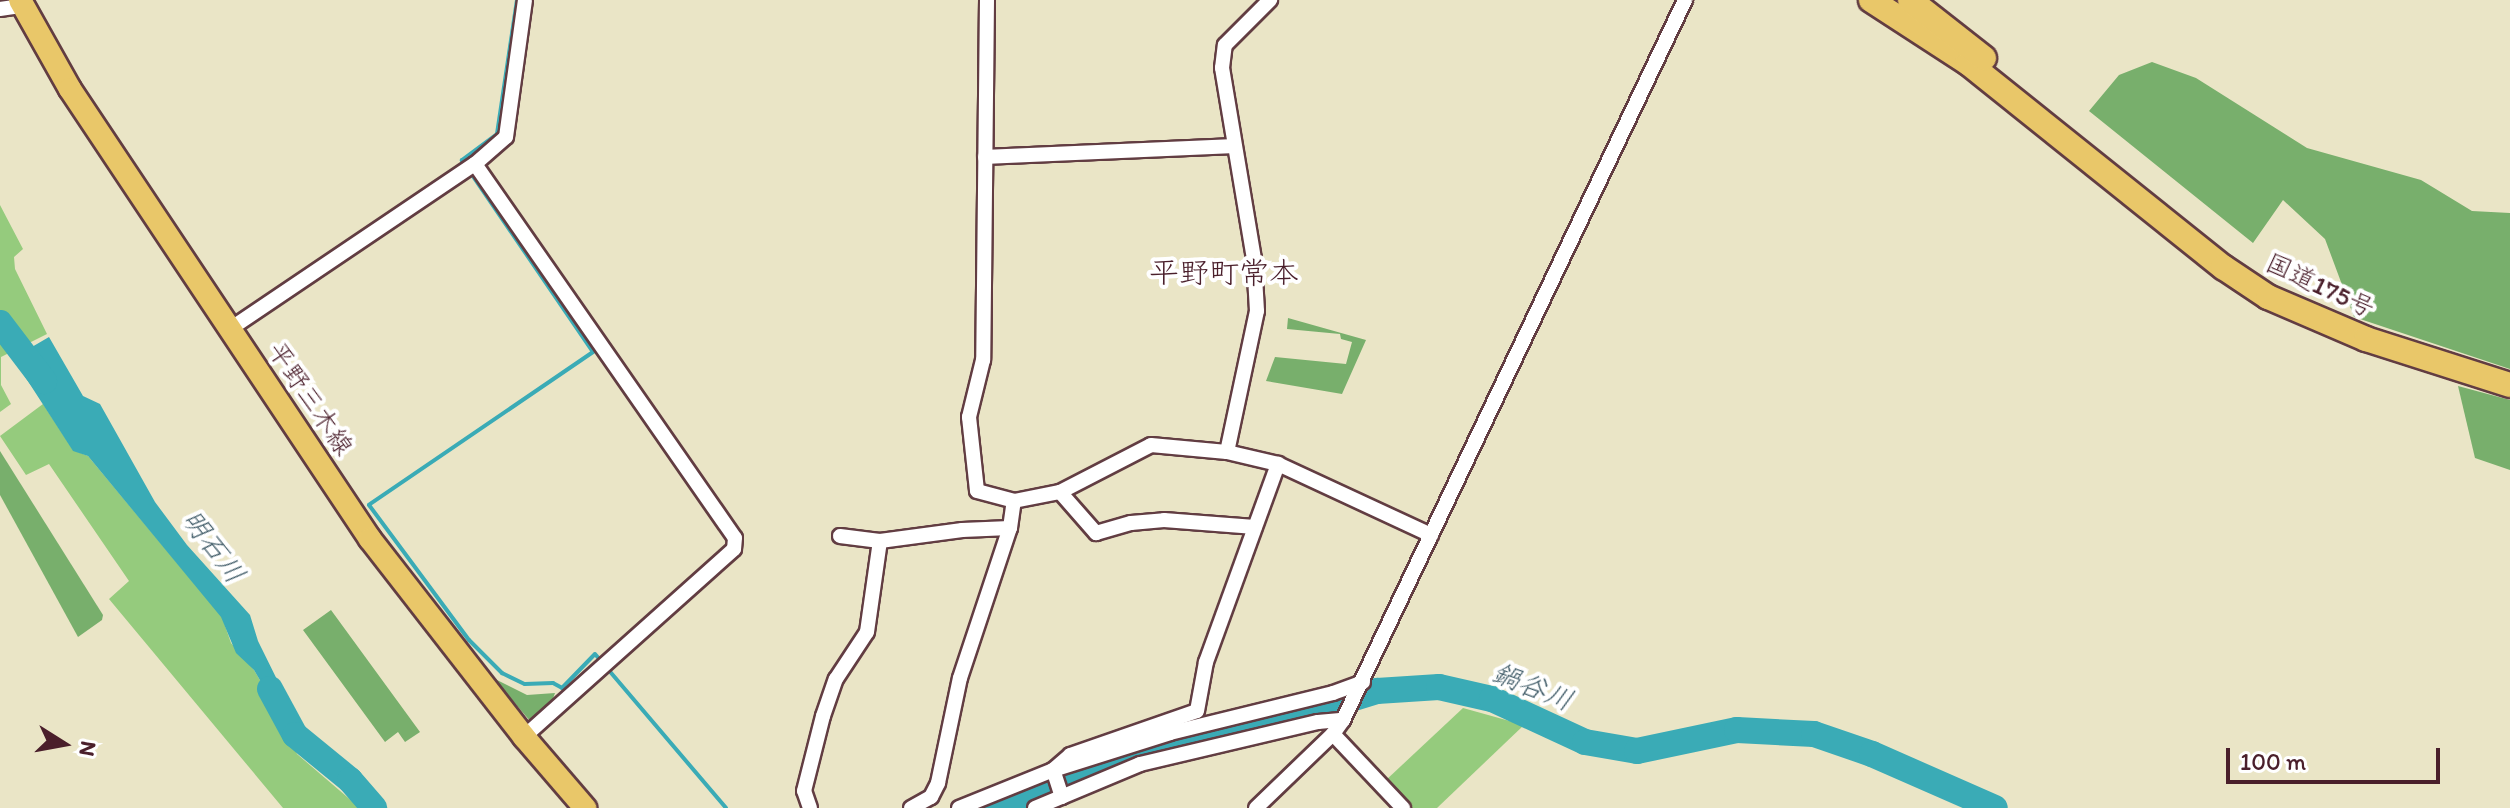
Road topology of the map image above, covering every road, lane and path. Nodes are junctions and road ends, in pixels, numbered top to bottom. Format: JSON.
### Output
{"nodes":[{"id":1,"x":525,"y":0,"type":"edge"},
{"id":2,"x":987,"y":0,"type":"edge"},
{"id":3,"x":1270,"y":0,"type":"edge"},
{"id":4,"x":1685,"y":0,"type":"edge"},
{"id":5,"x":1871,"y":0,"type":"edge"},
{"id":6,"x":1910,"y":0,"type":"edge"},
{"id":7,"x":14,"y":5,"type":"edge"},
{"id":8,"x":1234,"y":146,"type":"junction"},
{"id":9,"x":985,"y":157,"type":"junction"},
{"id":10,"x":475,"y":164,"type":"junction"},
{"id":11,"x":2132,"y":190,"type":"junction"},
{"id":12,"x":230,"y":329,"type":"junction"},
{"id":13,"x":2510,"y":385,"type":"edge"},
{"id":14,"x":1227,"y":452,"type":"junction"},
{"id":15,"x":1278,"y":464,"type":"junction"},
{"id":16,"x":1060,"y":492,"type":"junction"},
{"id":17,"x":1014,"y":501,"type":"junction"},
{"id":18,"x":1255,"y":527,"type":"junction"},
{"id":19,"x":1010,"y":528,"type":"junction"},
{"id":20,"x":1431,"y":535,"type":"junction"},
{"id":21,"x":840,"y":536,"type":"dead end"},
{"id":22,"x":880,"y":541,"type":"junction"},
{"id":23,"x":1363,"y":682,"type":"junction"},
{"id":24,"x":1343,"y":720,"type":"junction"},
{"id":25,"x":1333,"y":734,"type":"junction"},
{"id":26,"x":524,"y":737,"type":"junction"},
{"id":27,"x":1053,"y":770,"type":"junction"},
{"id":28,"x":1062,"y":797,"type":"junction"},
{"id":29,"x":585,"y":808,"type":"edge"},
{"id":30,"x":810,"y":808,"type":"edge"},
{"id":31,"x":911,"y":808,"type":"edge"},
{"id":32,"x":959,"y":808,"type":"edge"},
{"id":33,"x":1035,"y":808,"type":"edge"},
{"id":34,"x":1256,"y":808,"type":"edge"},
{"id":35,"x":1403,"y":808,"type":"edge"}],
"edges":[{"from":1,"to":10,"type":"street"},
{"from":2,"to":9,"type":"street"},
{"from":3,"to":8,"type":"street"},
{"from":4,"to":20,"type":"street"},
{"from":5,"to":11,"type":"highway","name":"国道175号"},
{"from":6,"to":11,"type":"highway","name":"国道175号"},
{"from":7,"to":12,"type":"main road","name":"平野三木線"},
{"from":8,"to":9,"type":"street"},
{"from":8,"to":14,"type":"street"},
{"from":9,"to":17,"type":"street"},
{"from":10,"to":12,"type":"street"},
{"from":10,"to":26,"type":"street"},
{"from":11,"to":13,"type":"highway","name":"国道175号"},
{"from":12,"to":26,"type":"main road","name":"平野三木線"},
{"from":14,"to":15,"type":"street"},
{"from":14,"to":16,"type":"street"},
{"from":15,"to":18,"type":"street"},
{"from":15,"to":20,"type":"street"},
{"from":16,"to":17,"type":"street"},
{"from":16,"to":18,"type":"street"},
{"from":17,"to":19,"type":"street"},
{"from":18,"to":27,"type":"street"},
{"from":19,"to":22,"type":"street"},
{"from":19,"to":31,"type":"street"},
{"from":20,"to":23,"type":"street"},
{"from":21,"to":22,"type":"street"},
{"from":22,"to":30,"type":"street"},
{"from":23,"to":24,"type":"street"},
{"from":23,"to":27,"type":"street"},
{"from":24,"to":25,"type":"street"},
{"from":24,"to":28,"type":"street"},
{"from":25,"to":34,"type":"street"},
{"from":25,"to":35,"type":"street"},
{"from":26,"to":29,"type":"main road","name":"平野三木線"},
{"from":27,"to":28,"type":"street"},
{"from":27,"to":32,"type":"street"},
{"from":28,"to":33,"type":"street"}]}
